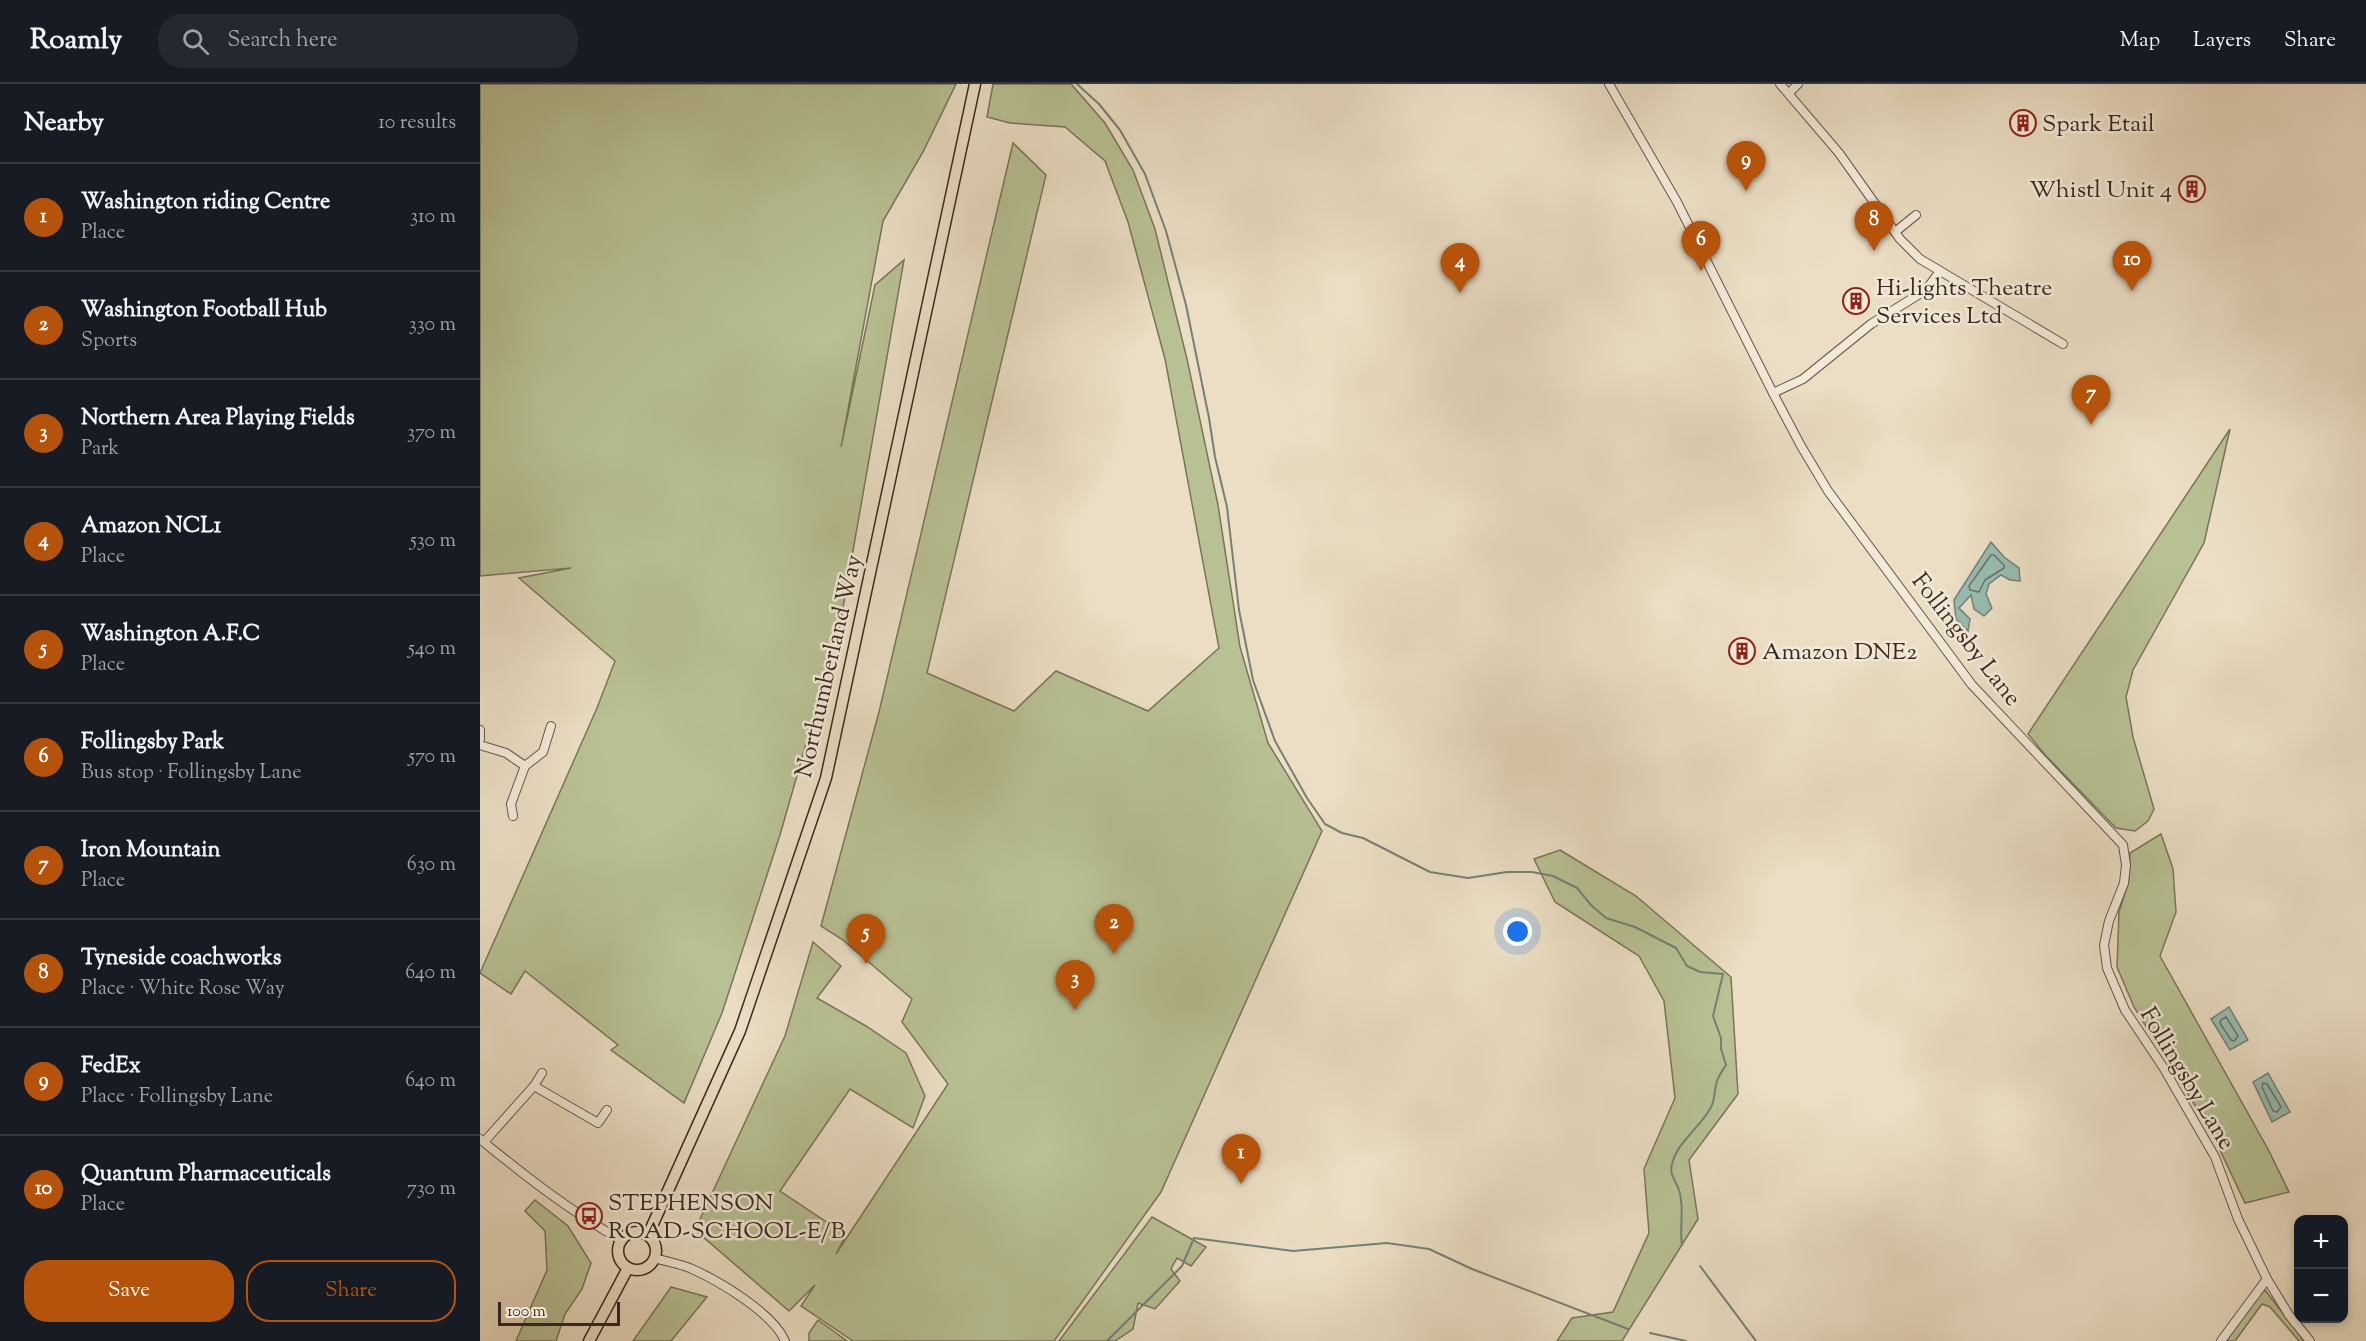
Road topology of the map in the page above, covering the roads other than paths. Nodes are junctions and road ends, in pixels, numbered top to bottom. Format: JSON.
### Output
{"nodes":[{"id":1,"x":975,"y":84,"type":"edge"},
{"id":2,"x":1609,"y":84,"type":"edge"},
{"id":3,"x":1780,"y":84,"type":"edge"},
{"id":4,"x":1798,"y":84,"type":"edge"},
{"id":5,"x":1789,"y":93,"type":"junction"},
{"id":6,"x":1916,"y":215,"type":"dead end"},
{"id":7,"x":1895,"y":232,"type":"junction"},
{"id":8,"x":1940,"y":272,"type":"junction"},
{"id":9,"x":2062,"y":344,"type":"dead end"},
{"id":10,"x":1773,"y":393,"type":"junction"},
{"id":11,"x":551,"y":726,"type":"dead end"},
{"id":12,"x":480,"y":730,"type":"edge"},
{"id":13,"x":480,"y":739,"type":"edge"},
{"id":14,"x":480,"y":745,"type":"edge"},
{"id":15,"x":525,"y":766,"type":"junction"},
{"id":16,"x":513,"y":816,"type":"dead end"},
{"id":17,"x":542,"y":1073,"type":"dead end"},
{"id":18,"x":534,"y":1086,"type":"junction"},
{"id":19,"x":607,"y":1110,"type":"dead end"},
{"id":20,"x":482,"y":1140,"type":"edge"},
{"id":21,"x":648,"y":1235,"type":"junction"},
{"id":22,"x":621,"y":1240,"type":"junction"},
{"id":23,"x":655,"y":1258,"type":"junction"},
{"id":24,"x":628,"y":1268,"type":"junction"},
{"id":25,"x":2267,"y":1279,"type":"junction"},
{"id":26,"x":589,"y":1341,"type":"edge"},
{"id":27,"x":785,"y":1341,"type":"edge"},
{"id":28,"x":2221,"y":1341,"type":"edge"},
{"id":29,"x":2310,"y":1341,"type":"edge"}],
"edges":[{"from":1,"to":21,"type":"main road","name":"Northumberland Way"},
{"from":2,"to":10,"type":"street","name":"Follingsby Lane"},
{"from":3,"to":5,"type":"street"},
{"from":4,"to":5,"type":"street"},
{"from":5,"to":7,"type":"street"},
{"from":6,"to":7,"type":"street"},
{"from":7,"to":8,"type":"street"},
{"from":8,"to":9,"type":"street"},
{"from":8,"to":10,"type":"street"},
{"from":10,"to":25,"type":"street","name":"Follingsby Lane"},
{"from":11,"to":15,"type":"street"},
{"from":12,"to":13,"type":"street"},
{"from":14,"to":15,"type":"street"},
{"from":15,"to":16,"type":"street"},
{"from":17,"to":18,"type":"street"},
{"from":18,"to":19,"type":"street"},
{"from":18,"to":20,"type":"street"},
{"from":20,"to":22,"type":"street"},
{"from":21,"to":22,"type":"main road"},
{"from":21,"to":23,"type":"main road"},
{"from":22,"to":24,"type":"main road"},
{"from":23,"to":24,"type":"main road"},
{"from":23,"to":27,"type":"street"},
{"from":24,"to":26,"type":"main road"},
{"from":25,"to":28,"type":"street"},
{"from":25,"to":29,"type":"street","name":"Follingsby Lane"}]}
